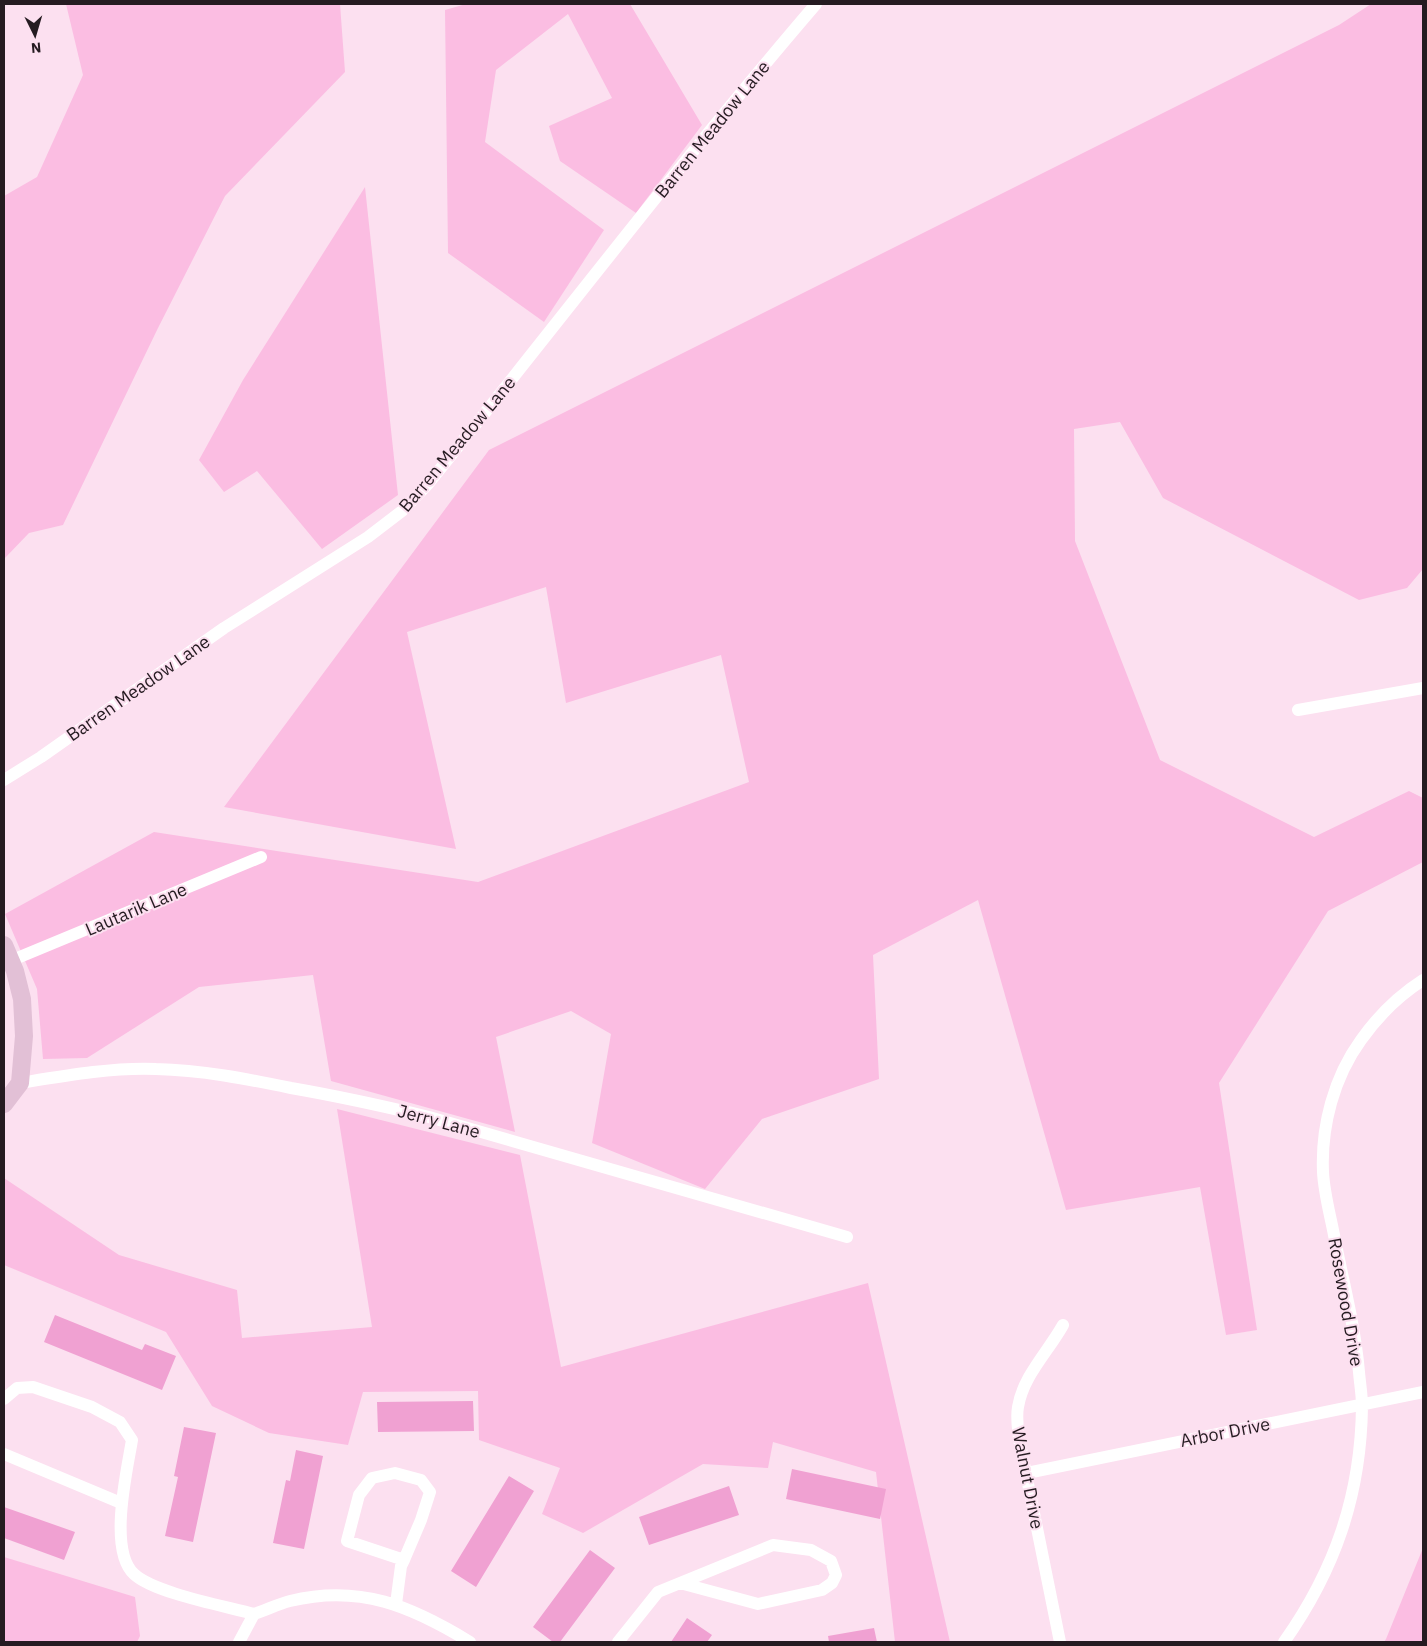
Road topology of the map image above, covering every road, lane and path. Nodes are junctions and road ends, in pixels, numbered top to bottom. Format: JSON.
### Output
{"nodes":[{"id":1,"x":816,"y":4,"type":"edge"},
{"id":2,"x":1423,"y":688,"type":"edge"},
{"id":3,"x":1298,"y":710,"type":"dead end"},
{"id":4,"x":4,"y":780,"type":"edge"},
{"id":5,"x":261,"y":857,"type":"dead end"},
{"id":6,"x":7,"y":953,"type":"edge"},
{"id":7,"x":1423,"y":980,"type":"edge"},
{"id":8,"x":20,"y":1082,"type":"junction"},
{"id":9,"x":4,"y":1104,"type":"edge"},
{"id":10,"x":847,"y":1237,"type":"dead end"},
{"id":11,"x":1063,"y":1324,"type":"dead end"},
{"id":12,"x":1423,"y":1392,"type":"edge"},
{"id":13,"x":4,"y":1399,"type":"edge"},
{"id":14,"x":1362,"y":1405,"type":"junction"},
{"id":15,"x":4,"y":1454,"type":"edge"},
{"id":16,"x":1027,"y":1473,"type":"junction"},
{"id":17,"x":121,"y":1503,"type":"junction"},
{"id":18,"x":404,"y":1560,"type":"junction"},
{"id":19,"x":680,"y":1584,"type":"junction"},
{"id":20,"x":396,"y":1604,"type":"junction"},
{"id":21,"x":254,"y":1614,"type":"junction"},
{"id":22,"x":239,"y":1642,"type":"edge"},
{"id":23,"x":470,"y":1642,"type":"edge"},
{"id":24,"x":618,"y":1642,"type":"edge"},
{"id":25,"x":1060,"y":1642,"type":"edge"},
{"id":26,"x":1284,"y":1642,"type":"edge"}],
"edges":[{"from":1,"to":4,"type":"street","name":"Barren Meadow Lane"},
{"from":2,"to":3,"type":"street"},
{"from":5,"to":6,"type":"street","name":"Lautarik Lane"},
{"from":6,"to":8,"type":"street"},
{"from":7,"to":14,"type":"street","name":"Rosewood Drive"},
{"from":8,"to":9,"type":"street"},
{"from":8,"to":10,"type":"street","name":"Jerry Lane"},
{"from":11,"to":16,"type":"street","name":"Walnut Drive"},
{"from":12,"to":14,"type":"street","name":"Arbor Drive"},
{"from":13,"to":17,"type":"street"},
{"from":14,"to":16,"type":"street","name":"Arbor Drive"},
{"from":14,"to":26,"type":"street","name":"Rosewood Drive"},
{"from":15,"to":17,"type":"street"},
{"from":16,"to":25,"type":"street","name":"Walnut Drive"},
{"from":17,"to":21,"type":"street"},
{"from":18,"to":18,"type":"street"},
{"from":18,"to":20,"type":"street"},
{"from":19,"to":19,"type":"street"},
{"from":19,"to":24,"type":"street"},
{"from":20,"to":21,"type":"street"},
{"from":20,"to":23,"type":"street"},
{"from":21,"to":22,"type":"street"}]}
